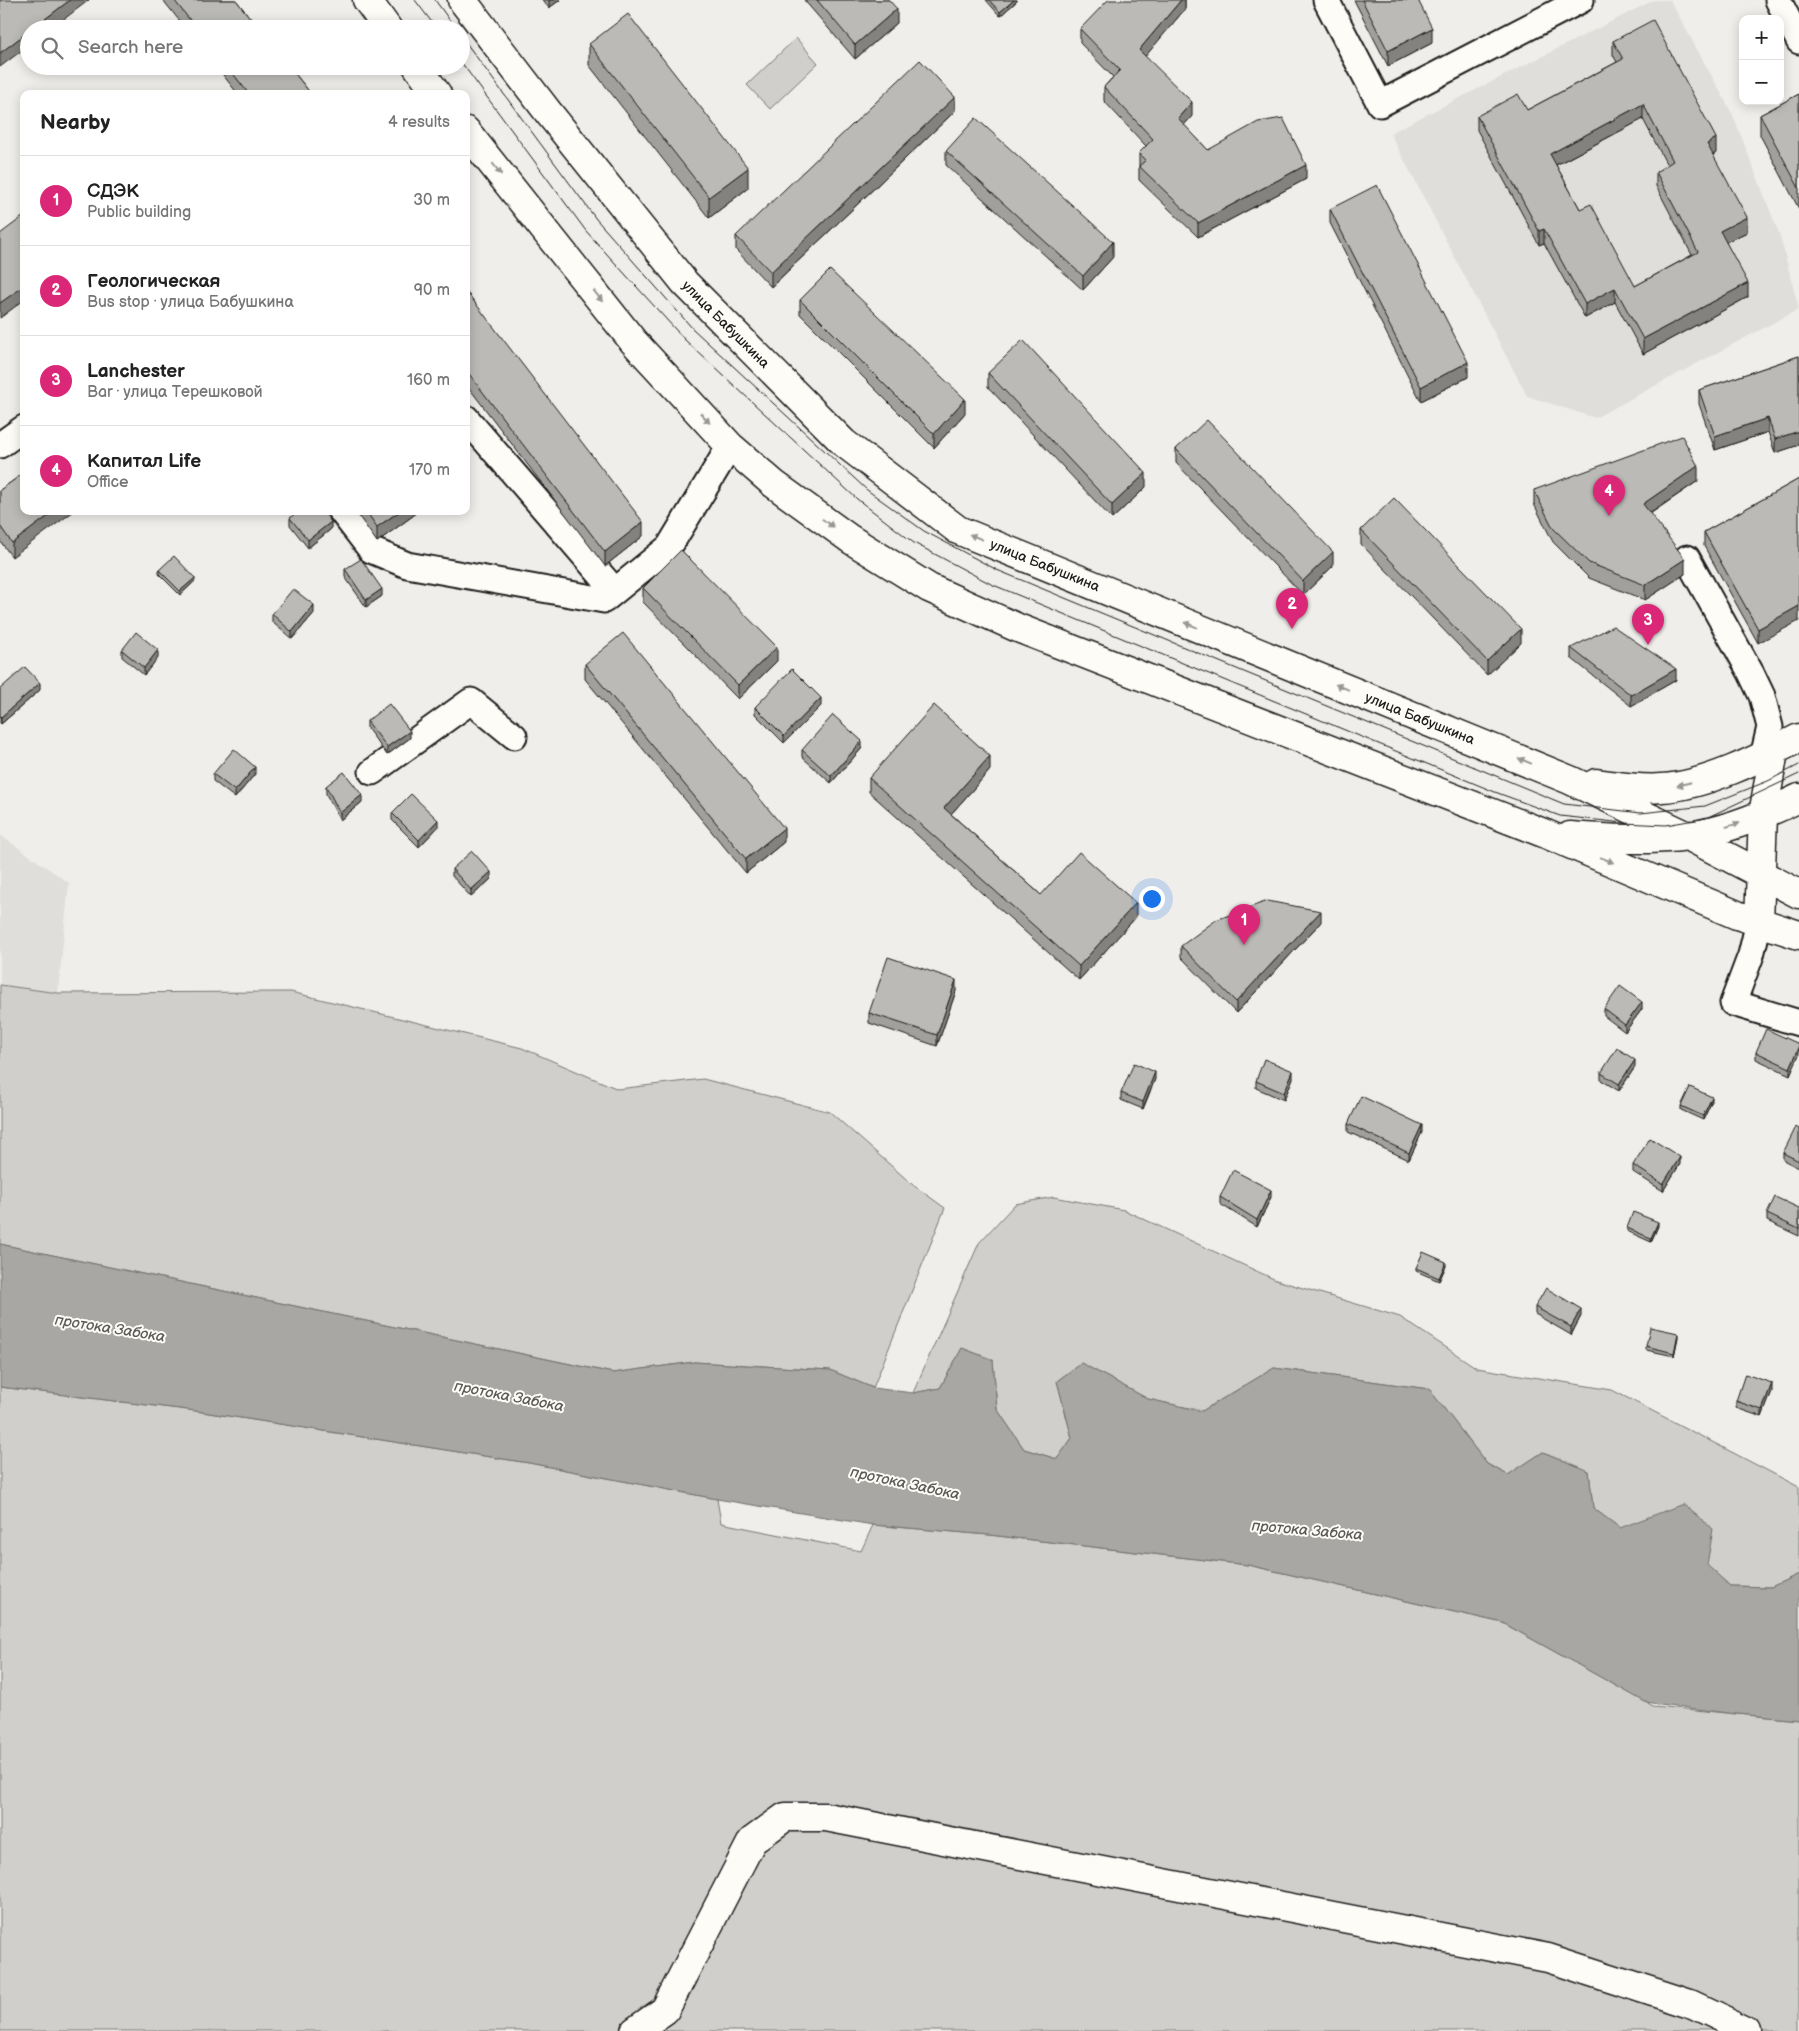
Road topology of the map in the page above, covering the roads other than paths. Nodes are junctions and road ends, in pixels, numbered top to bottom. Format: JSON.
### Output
{"nodes":[{"id":1,"x":367,"y":0,"type":"edge"},
{"id":2,"x":462,"y":0,"type":"edge"},
{"id":3,"x":1326,"y":0,"type":"edge"},
{"id":4,"x":1581,"y":0,"type":"edge"},
{"id":5,"x":1778,"y":0,"type":"edge"},
{"id":6,"x":381,"y":20,"type":"edge"},
{"id":7,"x":1799,"y":41,"type":"edge"},
{"id":8,"x":424,"y":75,"type":"edge"},
{"id":9,"x":435,"y":90,"type":"edge"},
{"id":10,"x":470,"y":136,"type":"edge"},
{"id":11,"x":470,"y":423,"type":"edge"},
{"id":12,"x":20,"y":431,"type":"edge"},
{"id":13,"x":0,"y":445,"type":"edge"},
{"id":14,"x":730,"y":446,"type":"junction"},
{"id":15,"x":344,"y":515,"type":"edge"},
{"id":16,"x":1687,"y":558,"type":"edge"},
{"id":17,"x":614,"y":590,"type":"junction"},
{"id":18,"x":514,"y":736,"type":"dead end"},
{"id":19,"x":1799,"y":738,"type":"edge"},
{"id":20,"x":1769,"y":754,"type":"junction"},
{"id":21,"x":372,"y":772,"type":"dead end"},
{"id":22,"x":1570,"y":780,"type":"junction"},
{"id":23,"x":1799,"y":798,"type":"edge"},
{"id":24,"x":1763,"y":815,"type":"junction"},
{"id":25,"x":1546,"y":834,"type":"junction"},
{"id":26,"x":1688,"y":836,"type":"junction"},
{"id":27,"x":1762,"y":874,"type":"junction"},
{"id":28,"x":1799,"y":894,"type":"edge"},
{"id":29,"x":1759,"y":922,"type":"junction"},
{"id":30,"x":1799,"y":935,"type":"edge"},
{"id":31,"x":1799,"y":1023,"type":"edge"},
{"id":32,"x":635,"y":2031,"type":"edge"},
{"id":33,"x":1748,"y":2031,"type":"edge"}],
"edges":[{"from":1,"to":6,"type":"main road"},
{"from":22,"to":2,"type":"main road","name":"улица Бабушкина","one_way":true},
{"from":3,"to":4,"type":"street"},
{"from":5,"to":7,"type":"street"},
{"from":8,"to":9,"type":"main road"},
{"from":10,"to":14,"type":"main road","one_way":true},
{"from":11,"to":17,"type":"street"},
{"from":12,"to":13,"type":"street"},
{"from":14,"to":17,"type":"street"},
{"from":14,"to":25,"type":"main road","one_way":true},
{"from":15,"to":17,"type":"street"},
{"from":16,"to":20,"type":"street"},
{"from":18,"to":21,"type":"street"},
{"from":19,"to":20,"type":"main road"},
{"from":20,"to":22,"type":"main road","one_way":true},
{"from":20,"to":24,"type":"main road"},
{"from":22,"to":26,"type":"main road","name":"улица Бабушкина"},
{"from":23,"to":24,"type":"main road"},
{"from":26,"to":24,"type":"main road","one_way":true},
{"from":24,"to":27,"type":"main road"},
{"from":25,"to":26,"type":"main road"},
{"from":25,"to":29,"type":"main road","one_way":true},
{"from":26,"to":27,"type":"main road","name":"улица Бабушкина"},
{"from":27,"to":28,"type":"main road","name":"улица Бабушкина"},
{"from":27,"to":29,"type":"main road"},
{"from":29,"to":30,"type":"main road"},
{"from":29,"to":31,"type":"street"},
{"from":32,"to":33,"type":"main road"}]}
